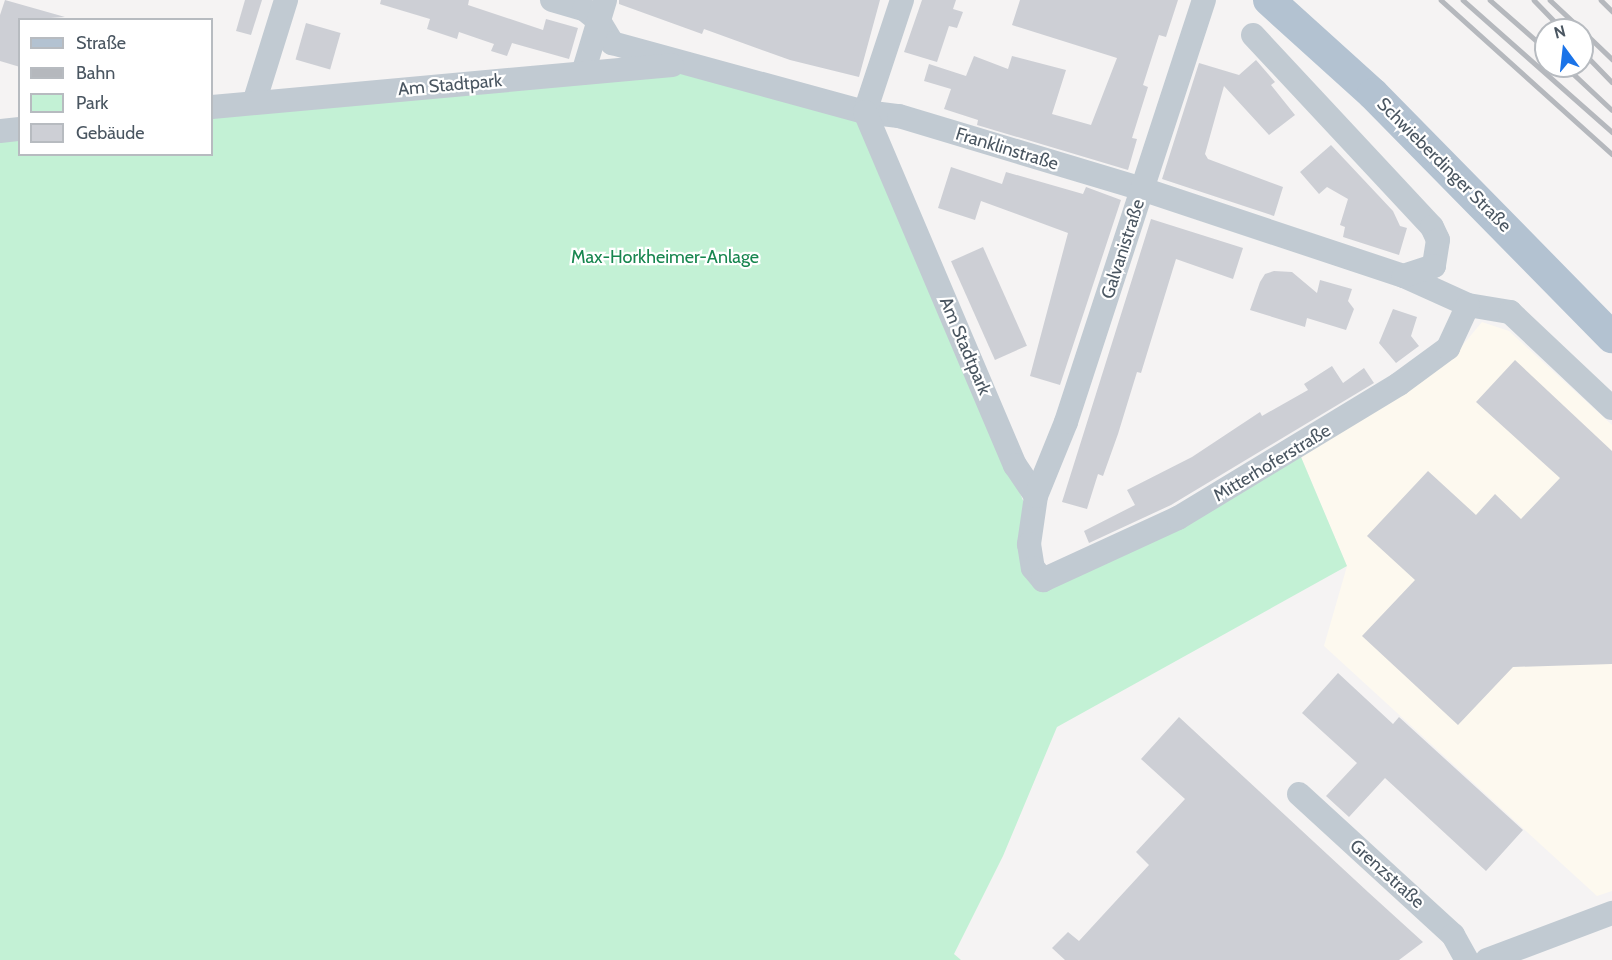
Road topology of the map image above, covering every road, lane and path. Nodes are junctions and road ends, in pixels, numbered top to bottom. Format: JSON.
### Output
{"nodes":[{"id":1,"x":286,"y":0,"type":"edge"},
{"id":2,"x":552,"y":0,"type":"edge"},
{"id":3,"x":902,"y":0,"type":"edge"},
{"id":4,"x":1204,"y":0,"type":"edge"},
{"id":5,"x":1269,"y":0,"type":"edge"},
{"id":6,"x":602,"y":10,"type":"edge"},
{"id":7,"x":1252,"y":35,"type":"dead end"},
{"id":8,"x":690,"y":63,"type":"junction"},
{"id":9,"x":583,"y":73,"type":"junction"},
{"id":10,"x":254,"y":103,"type":"junction"},
{"id":11,"x":213,"y":108,"type":"edge"},
{"id":12,"x":865,"y":111,"type":"junction"},
{"id":13,"x":18,"y":129,"type":"edge"},
{"id":14,"x":0,"y":131,"type":"edge"},
{"id":15,"x":1142,"y":189,"type":"junction"},
{"id":16,"x":1404,"y":276,"type":"junction"},
{"id":17,"x":1468,"y":305,"type":"junction"},
{"id":18,"x":1612,"y":337,"type":"edge"},
{"id":19,"x":1612,"y":408,"type":"edge"},
{"id":20,"x":1036,"y":496,"type":"junction"},
{"id":21,"x":1299,"y":794,"type":"dead end"},
{"id":22,"x":1612,"y":913,"type":"edge"},
{"id":23,"x":1467,"y":960,"type":"edge"},
{"id":24,"x":1487,"y":960,"type":"edge"}],
"edges":[{"from":1,"to":10,"type":"street"},
{"from":2,"to":6,"type":"street","name":"Franklinstraße"},
{"from":3,"to":12,"type":"street"},
{"from":4,"to":15,"type":"street","name":"Galvanistraße"},
{"from":5,"to":18,"type":"main road","name":"Schwieberdinger Straße"},
{"from":6,"to":8,"type":"street","name":"Franklinstraße"},
{"from":6,"to":9,"type":"street"},
{"from":7,"to":16,"type":"street"},
{"from":8,"to":9,"type":"street","name":"Am Stadtpark"},
{"from":8,"to":12,"type":"street","name":"Franklinstraße"},
{"from":9,"to":10,"type":"street","name":"Am Stadtpark"},
{"from":10,"to":11,"type":"street","name":"Am Stadtpark"},
{"from":12,"to":15,"type":"street","name":"Franklinstraße"},
{"from":12,"to":20,"type":"street","name":"Am Stadtpark"},
{"from":13,"to":14,"type":"street"},
{"from":15,"to":16,"type":"street","name":"Franklinstraße"},
{"from":15,"to":20,"type":"street","name":"Galvanistraße"},
{"from":16,"to":17,"type":"street","name":"Franklinstraße"},
{"from":17,"to":19,"type":"street"},
{"from":17,"to":20,"type":"street","name":"Mitterhoferstraße"},
{"from":21,"to":23,"type":"street","name":"Grenzstraße"},
{"from":22,"to":24,"type":"street"}]}
